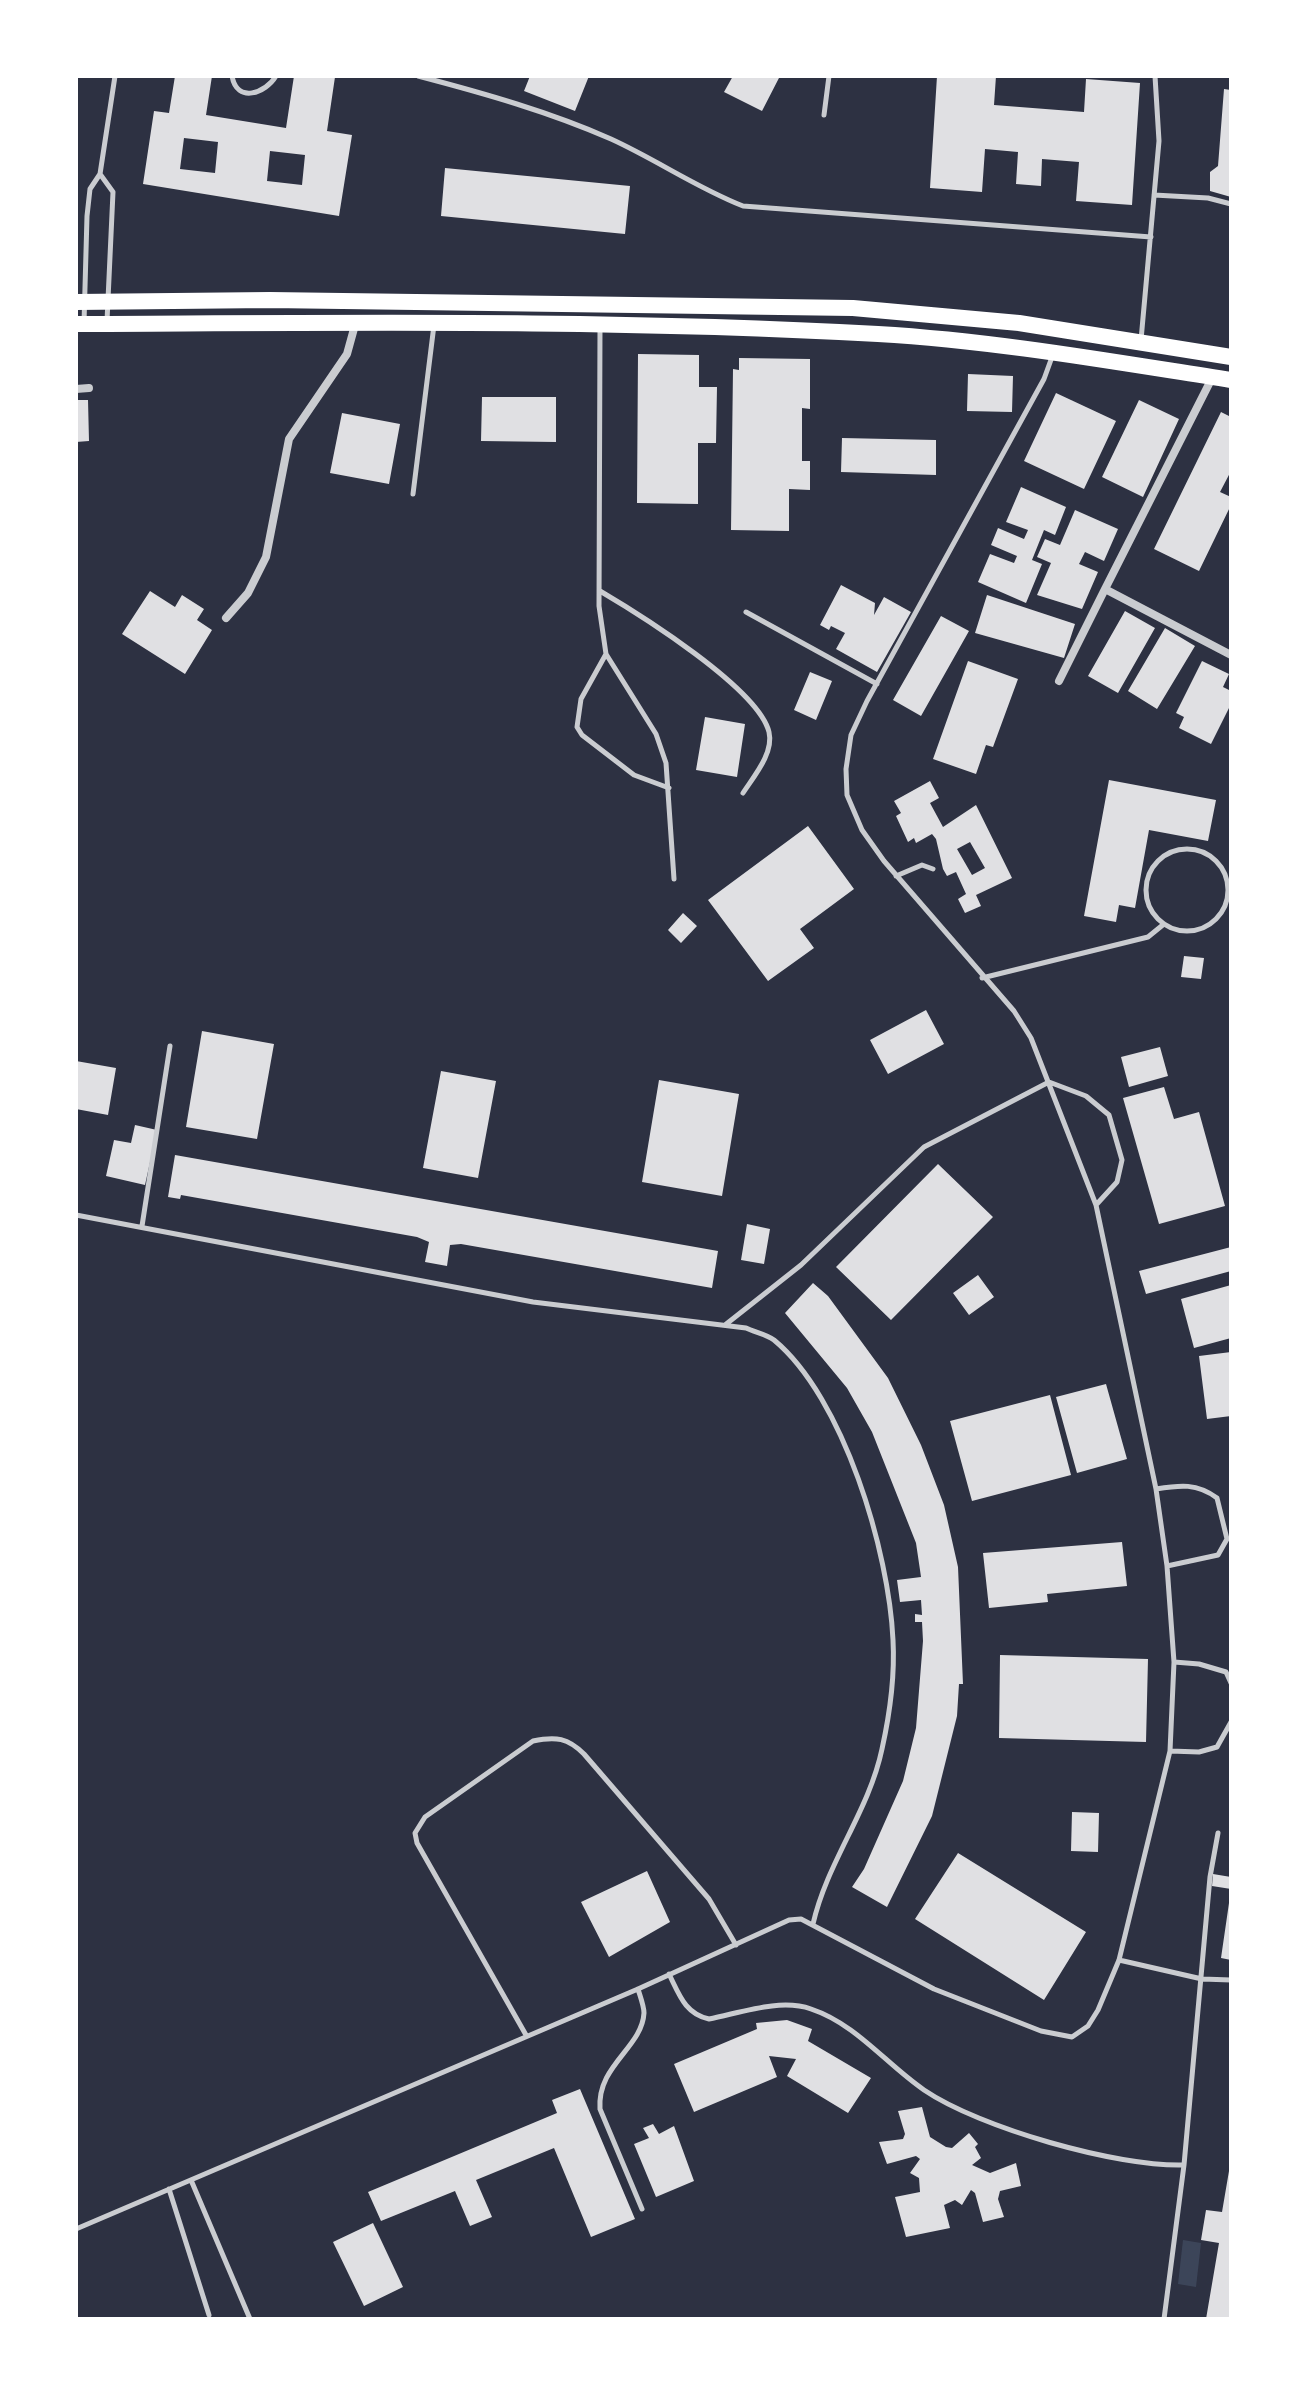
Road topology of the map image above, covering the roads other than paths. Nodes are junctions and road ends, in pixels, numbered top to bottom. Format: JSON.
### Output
{"nodes":[{"id":1,"x":115,"y":76,"type":"edge"},
{"id":2,"x":232,"y":76,"type":"edge"},
{"id":3,"x":276,"y":76,"type":"edge"},
{"id":4,"x":418,"y":76,"type":"edge"},
{"id":5,"x":829,"y":76,"type":"edge"},
{"id":6,"x":1155,"y":76,"type":"edge"},
{"id":7,"x":824,"y":115,"type":"dead end"},
{"id":8,"x":100,"y":174,"type":"junction"},
{"id":9,"x":1154,"y":195,"type":"junction"},
{"id":10,"x":1231,"y":204,"type":"edge"},
{"id":11,"x":1151,"y":237,"type":"junction"},
{"id":12,"x":80,"y":302,"type":"edge"},
{"id":13,"x":108,"y":302,"type":"junction"},
{"id":14,"x":80,"y":324,"type":"edge"},
{"id":15,"x":107,"y":324,"type":"junction"},
{"id":16,"x":355,"y":325,"type":"junction"},
{"id":17,"x":434,"y":325,"type":"junction"},
{"id":18,"x":600,"y":326,"type":"junction"},
{"id":19,"x":1141,"y":341,"type":"junction"},
{"id":20,"x":1053,"y":352,"type":"junction"},
{"id":21,"x":1231,"y":357,"type":"edge"},
{"id":22,"x":1212,"y":377,"type":"junction"},
{"id":23,"x":1231,"y":380,"type":"edge"},
{"id":24,"x":89,"y":388,"type":"dead end"},
{"id":25,"x":76,"y":389,"type":"edge"},
{"id":26,"x":413,"y":494,"type":"dead end"},
{"id":27,"x":1105,"y":589,"type":"junction"},
{"id":28,"x":599,"y":590,"type":"junction"},
{"id":29,"x":746,"y":612,"type":"dead end"},
{"id":30,"x":226,"y":618,"type":"dead end"},
{"id":31,"x":606,"y":654,"type":"junction"},
{"id":32,"x":1231,"y":655,"type":"edge"},
{"id":33,"x":1059,"y":681,"type":"dead end"},
{"id":34,"x":877,"y":684,"type":"junction"},
{"id":35,"x":669,"y":788,"type":"junction"},
{"id":36,"x":743,"y":793,"type":"dead end"},
{"id":37,"x":933,"y":869,"type":"dead end"},
{"id":38,"x":896,"y":876,"type":"junction"},
{"id":39,"x":674,"y":879,"type":"dead end"},
{"id":40,"x":1164,"y":924,"type":"junction"},
{"id":41,"x":982,"y":978,"type":"junction"},
{"id":42,"x":170,"y":1046,"type":"dead end"},
{"id":43,"x":1049,"y":1082,"type":"junction"},
{"id":44,"x":1096,"y":1205,"type":"junction"},
{"id":45,"x":76,"y":1215,"type":"edge"},
{"id":46,"x":142,"y":1226,"type":"junction"},
{"id":47,"x":724,"y":1325,"type":"junction"},
{"id":48,"x":1156,"y":1489,"type":"junction"},
{"id":49,"x":1167,"y":1566,"type":"junction"},
{"id":50,"x":1174,"y":1662,"type":"junction"},
{"id":51,"x":1231,"y":1683,"type":"edge"},
{"id":52,"x":1231,"y":1722,"type":"edge"},
{"id":53,"x":1170,"y":1751,"type":"junction"},
{"id":54,"x":1218,"y":1833,"type":"dead end"},
{"id":55,"x":813,"y":1924,"type":"junction"},
{"id":56,"x":736,"y":1945,"type":"junction"},
{"id":57,"x":1119,"y":1960,"type":"junction"},
{"id":58,"x":669,"y":1974,"type":"junction"},
{"id":59,"x":1202,"y":1979,"type":"junction"},
{"id":60,"x":1231,"y":1980,"type":"edge"},
{"id":61,"x":638,"y":1989,"type":"junction"},
{"id":62,"x":526,"y":2035,"type":"junction"},
{"id":63,"x":1184,"y":2165,"type":"junction"},
{"id":64,"x":191,"y":2180,"type":"junction"},
{"id":65,"x":169,"y":2189,"type":"junction"},
{"id":66,"x":642,"y":2209,"type":"dead end"},
{"id":67,"x":76,"y":2229,"type":"edge"},
{"id":68,"x":209,"y":2315,"type":"dead end"},
{"id":69,"x":250,"y":2319,"type":"edge"},
{"id":70,"x":1164,"y":2319,"type":"edge"}],
"edges":[{"from":1,"to":8,"type":"lane"},
{"from":2,"to":3,"type":"lane"},
{"from":4,"to":11,"type":"lane"},
{"from":5,"to":7,"type":"lane"},
{"from":6,"to":9,"type":"lane"},
{"from":8,"to":12,"type":"lane"},
{"from":8,"to":13,"type":"lane"},
{"from":9,"to":10,"type":"lane"},
{"from":9,"to":11,"type":"lane"},
{"from":11,"to":19,"type":"lane"},
{"from":12,"to":13,"type":"main road"},
{"from":12,"to":14,"type":"lane"},
{"from":13,"to":15,"type":"lane"},
{"from":13,"to":19,"type":"main road"},
{"from":14,"to":15,"type":"main road"},
{"from":15,"to":16,"type":"main road"},
{"from":16,"to":17,"type":"main road"},
{"from":16,"to":30,"type":"street"},
{"from":17,"to":18,"type":"main road"},
{"from":17,"to":26,"type":"lane"},
{"from":18,"to":20,"type":"main road"},
{"from":18,"to":28,"type":"lane"},
{"from":19,"to":21,"type":"main road"},
{"from":20,"to":22,"type":"main road"},
{"from":20,"to":34,"type":"lane"},
{"from":22,"to":23,"type":"main road"},
{"from":22,"to":27,"type":"street"},
{"from":24,"to":25,"type":"street"},
{"from":27,"to":32,"type":"street"},
{"from":27,"to":33,"type":"street"},
{"from":28,"to":31,"type":"lane"},
{"from":28,"to":36,"type":"lane"},
{"from":29,"to":34,"type":"lane"},
{"from":31,"to":35,"type":"lane"},
{"from":31,"to":35,"type":"lane"},
{"from":34,"to":38,"type":"lane"},
{"from":35,"to":39,"type":"lane"},
{"from":37,"to":38,"type":"lane"},
{"from":38,"to":41,"type":"lane"},
{"from":40,"to":40,"type":"lane"},
{"from":40,"to":41,"type":"lane"},
{"from":41,"to":43,"type":"lane"},
{"from":42,"to":46,"type":"lane"},
{"from":43,"to":44,"type":"lane"},
{"from":43,"to":44,"type":"lane"},
{"from":43,"to":47,"type":"lane"},
{"from":44,"to":48,"type":"lane"},
{"from":45,"to":46,"type":"lane"},
{"from":46,"to":47,"type":"lane"},
{"from":47,"to":55,"type":"lane"},
{"from":48,"to":49,"type":"lane"},
{"from":48,"to":49,"type":"lane"},
{"from":49,"to":50,"type":"lane"},
{"from":50,"to":51,"type":"lane"},
{"from":50,"to":53,"type":"lane"},
{"from":52,"to":53,"type":"lane"},
{"from":53,"to":57,"type":"lane"},
{"from":54,"to":59,"type":"lane"},
{"from":55,"to":56,"type":"lane"},
{"from":55,"to":57,"type":"lane"},
{"from":56,"to":58,"type":"lane"},
{"from":56,"to":62,"type":"lane"},
{"from":57,"to":59,"type":"lane"},
{"from":58,"to":61,"type":"lane"},
{"from":58,"to":63,"type":"lane"},
{"from":59,"to":60,"type":"lane"},
{"from":59,"to":63,"type":"lane"},
{"from":61,"to":62,"type":"lane"},
{"from":61,"to":66,"type":"lane"},
{"from":62,"to":64,"type":"lane"},
{"from":63,"to":70,"type":"lane"},
{"from":64,"to":65,"type":"lane"},
{"from":64,"to":69,"type":"lane"},
{"from":65,"to":67,"type":"lane"},
{"from":65,"to":68,"type":"lane"}]}
